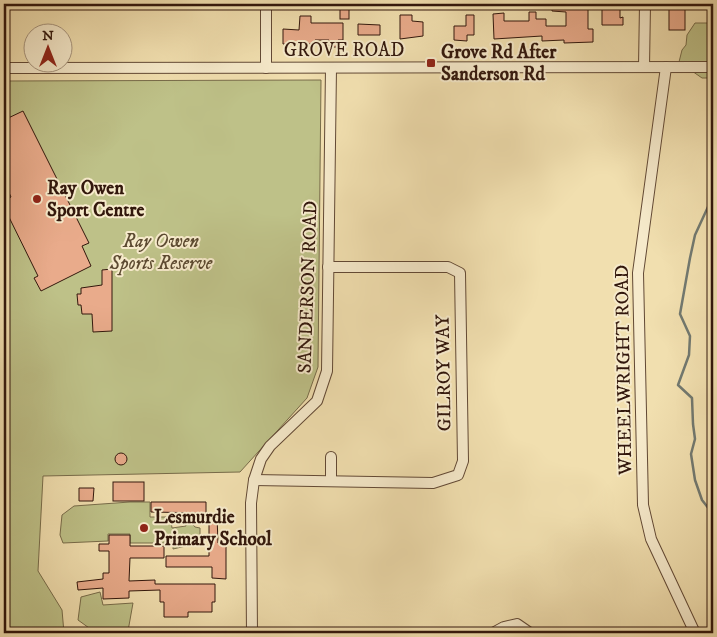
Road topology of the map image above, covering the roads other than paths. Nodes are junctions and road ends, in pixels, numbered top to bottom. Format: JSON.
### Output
{"nodes":[{"id":1,"x":266,"y":4,"type":"edge"},
{"id":2,"x":645,"y":4,"type":"edge"},
{"id":3,"x":644,"y":67,"type":"junction"},
{"id":4,"x":666,"y":67,"type":"junction"},
{"id":5,"x":713,"y":67,"type":"edge"},
{"id":6,"x":4,"y":68,"type":"edge"},
{"id":7,"x":266,"y":68,"type":"junction"},
{"id":8,"x":330,"y":68,"type":"junction"},
{"id":9,"x":328,"y":267,"type":"junction"},
{"id":10,"x":331,"y":457,"type":"dead end"},
{"id":11,"x":254,"y":480,"type":"junction"},
{"id":12,"x":331,"y":481,"type":"junction"},
{"id":13,"x":252,"y":633,"type":"edge"},
{"id":14,"x":493,"y":633,"type":"edge"},
{"id":15,"x":530,"y":633,"type":"edge"},
{"id":16,"x":696,"y":633,"type":"edge"}],
"edges":[{"from":1,"to":7,"type":"street"},
{"from":2,"to":3,"type":"street"},
{"from":3,"to":4,"type":"street","name":"GROVE ROAD"},
{"from":3,"to":8,"type":"street","name":"GROVE ROAD"},
{"from":4,"to":5,"type":"street","name":"GROVE ROAD"},
{"from":4,"to":16,"type":"street","name":"WHEELWRIGHT ROAD"},
{"from":6,"to":7,"type":"street","name":"GROVE ROAD"},
{"from":7,"to":8,"type":"street","name":"GROVE ROAD"},
{"from":8,"to":9,"type":"street","name":"SANDERSON ROAD"},
{"from":9,"to":11,"type":"street","name":"SANDERSON ROAD"},
{"from":9,"to":12,"type":"street","name":"GILROY WAY"},
{"from":10,"to":12,"type":"street"},
{"from":11,"to":12,"type":"street","name":"GILROY WAY"},
{"from":11,"to":13,"type":"street","name":"SANDERSON ROAD"},
{"from":14,"to":15,"type":"street"}]}
